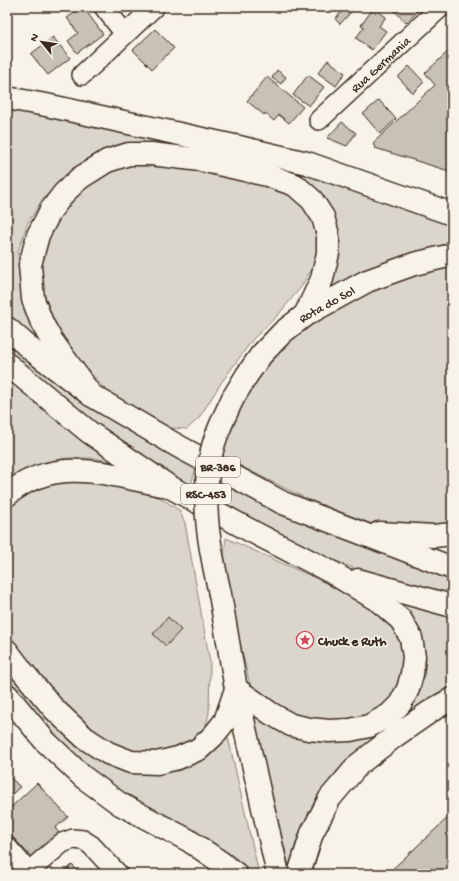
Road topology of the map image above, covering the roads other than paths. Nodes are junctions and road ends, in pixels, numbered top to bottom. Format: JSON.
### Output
{"nodes":[{"id":1,"x":104,"y":7,"type":"edge"},
{"id":2,"x":154,"y":7,"type":"edge"},
{"id":3,"x":441,"y":7,"type":"edge"},
{"id":4,"x":125,"y":34,"type":"junction"},
{"id":5,"x":82,"y":75,"type":"dead end"},
{"id":6,"x":7,"y":98,"type":"edge"},
{"id":7,"x":319,"y":120,"type":"dead end"},
{"id":8,"x":452,"y":214,"type":"edge"},
{"id":9,"x":450,"y":255,"type":"edge"},
{"id":10,"x":305,"y":315,"type":"junction"},
{"id":11,"x":7,"y":328,"type":"edge"},
{"id":12,"x":7,"y":364,"type":"edge"},
{"id":13,"x":91,"y":395,"type":"junction"},
{"id":14,"x":170,"y":487,"type":"junction"},
{"id":15,"x":7,"y":495,"type":"edge"},
{"id":16,"x":351,"y":529,"type":"junction"},
{"id":17,"x":452,"y":534,"type":"edge"},
{"id":18,"x":452,"y":568,"type":"edge"},
{"id":19,"x":333,"y":573,"type":"junction"},
{"id":20,"x":452,"y":606,"type":"edge"},
{"id":21,"x":7,"y":651,"type":"edge"},
{"id":22,"x":236,"y":689,"type":"junction"},
{"id":23,"x":7,"y":695,"type":"edge"},
{"id":24,"x":452,"y":699,"type":"edge"},
{"id":25,"x":7,"y":847,"type":"edge"},
{"id":26,"x":28,"y":873,"type":"edge"},
{"id":27,"x":118,"y":874,"type":"edge"},
{"id":28,"x":236,"y":874,"type":"edge"},
{"id":29,"x":278,"y":874,"type":"edge"},
{"id":30,"x":299,"y":874,"type":"edge"}],
"edges":[{"from":1,"to":4,"type":"street"},
{"from":2,"to":4,"type":"street"},
{"from":3,"to":7,"type":"street","name":"Rua Germania"},
{"from":4,"to":5,"type":"street"},
{"from":6,"to":8,"type":"main road"},
{"from":9,"to":10,"type":"main road","name":"Rota do Sol","number":"RSC-453"},
{"from":10,"to":13,"type":"main road"},
{"from":10,"to":22,"type":"main road","name":"Rota do Sol","number":"RSC-453","bridge":true},
{"from":11,"to":13,"type":"main road","number":"BR-386"},
{"from":12,"to":14,"type":"main road"},
{"from":13,"to":16,"type":"main road","number":"BR-386"},
{"from":14,"to":15,"type":"main road"},
{"from":14,"to":19,"type":"main road"},
{"from":16,"to":17,"type":"main road"},
{"from":16,"to":18,"type":"main road","number":"BR-386"},
{"from":19,"to":20,"type":"main road"},
{"from":19,"to":22,"type":"main road"},
{"from":21,"to":22,"type":"main road"},
{"from":22,"to":29,"type":"main road"},
{"from":23,"to":28,"type":"main road"},
{"from":24,"to":30,"type":"main road"},
{"from":25,"to":26,"type":"street"},
{"from":26,"to":27,"type":"street"}]}
